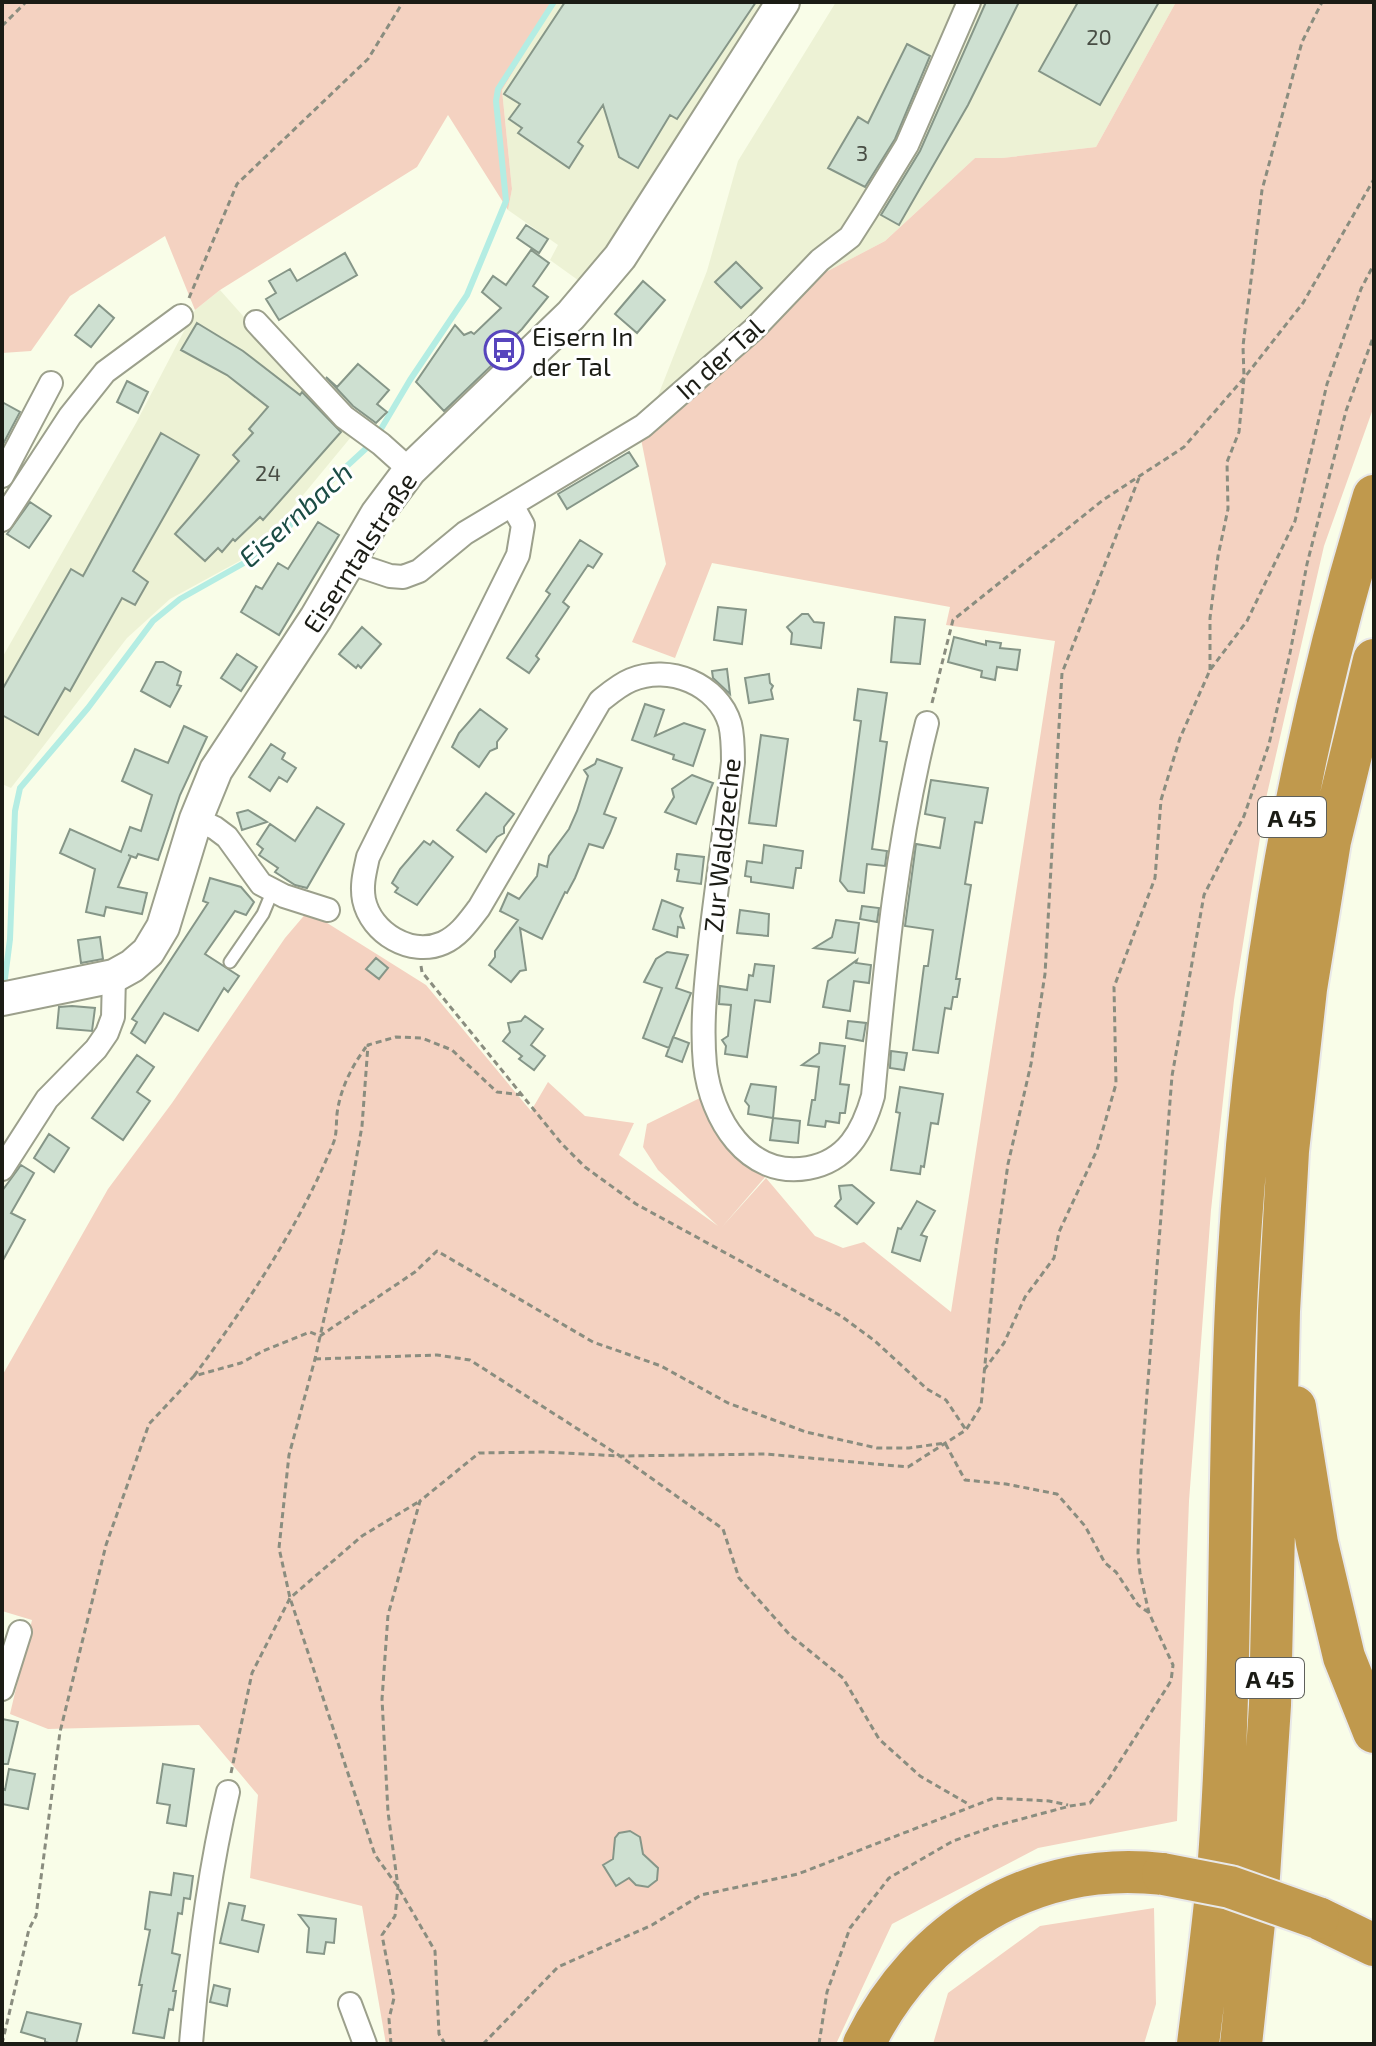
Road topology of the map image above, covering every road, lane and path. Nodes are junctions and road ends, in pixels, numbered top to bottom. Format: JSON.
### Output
{"nodes":[{"id":1,"x":26,"y":2,"type":"edge"},
{"id":2,"x":403,"y":2,"type":"edge"},
{"id":3,"x":783,"y":2,"type":"edge"},
{"id":4,"x":969,"y":2,"type":"edge"},
{"id":5,"x":1322,"y":2,"type":"edge"},
{"id":6,"x":2,"y":26,"type":"edge"},
{"id":7,"x":1374,"y":179,"type":"edge"},
{"id":8,"x":1374,"y":264,"type":"edge"},
{"id":9,"x":181,"y":316,"type":"joint"},
{"id":10,"x":256,"y":322,"type":"dead end"},
{"id":11,"x":1374,"y":335,"type":"edge"},
{"id":12,"x":1244,"y":378,"type":"junction"},
{"id":13,"x":51,"y":383,"type":"dead end"},
{"id":14,"x":410,"y":470,"type":"junction"},
{"id":15,"x":2,"y":476,"type":"edge"},
{"id":16,"x":1139,"y":478,"type":"junction"},
{"id":17,"x":1374,"y":496,"type":"edge"},
{"id":18,"x":512,"y":505,"type":"junction"},
{"id":19,"x":2,"y":520,"type":"edge"},
{"id":20,"x":348,"y":562,"type":"junction"},
{"id":21,"x":1374,"y":660,"type":"edge"},
{"id":22,"x":1210,"y":670,"type":"junction"},
{"id":23,"x":927,"y":723,"type":"joint"},
{"id":24,"x":196,"y":819,"type":"junction"},
{"id":25,"x":273,"y":890,"type":"junction"},
{"id":26,"x":328,"y":910,"type":"dead end"},
{"id":27,"x":419,"y":947,"type":"junction"},
{"id":28,"x":230,"y":962,"type":"dead end"},
{"id":29,"x":114,"y":976,"type":"junction"},
{"id":30,"x":6,"y":998,"type":"edge"},
{"id":31,"x":368,"y":1045,"type":"junction"},
{"id":32,"x":523,"y":1095,"type":"junction"},
{"id":33,"x":2,"y":1169,"type":"edge"},
{"id":34,"x":1279,"y":1311,"type":"junction"},
{"id":35,"x":320,"y":1336,"type":"junction"},
{"id":36,"x":315,"y":1359,"type":"junction"},
{"id":37,"x":983,"y":1372,"type":"junction"},
{"id":38,"x":194,"y":1376,"type":"junction"},
{"id":39,"x":966,"y":1430,"type":"junction"},
{"id":40,"x":945,"y":1443,"type":"junction"},
{"id":41,"x":620,"y":1456,"type":"junction"},
{"id":42,"x":420,"y":1501,"type":"junction"},
{"id":43,"x":290,"y":1598,"type":"junction"},
{"id":44,"x":1149,"y":1613,"type":"junction"},
{"id":45,"x":20,"y":1632,"type":"dead end"},
{"id":46,"x":2,"y":1689,"type":"edge"},
{"id":47,"x":1374,"y":1732,"type":"edge"},
{"id":48,"x":228,"y":1792,"type":"joint"},
{"id":49,"x":970,"y":1805,"type":"junction"},
{"id":50,"x":1070,"y":1806,"type":"junction"},
{"id":51,"x":398,"y":1887,"type":"junction"},
{"id":52,"x":1374,"y":1945,"type":"edge"},
{"id":53,"x":350,"y":2004,"type":"dead end"},
{"id":54,"x":2,"y":2044,"type":"edge"},
{"id":55,"x":191,"y":2044,"type":"edge"},
{"id":56,"x":365,"y":2044,"type":"edge"},
{"id":57,"x":391,"y":2044,"type":"edge"},
{"id":58,"x":445,"y":2044,"type":"edge"},
{"id":59,"x":483,"y":2044,"type":"edge"},
{"id":60,"x":819,"y":2044,"type":"edge"},
{"id":61,"x":864,"y":2044,"type":"edge"},
{"id":62,"x":1198,"y":2044,"type":"edge"},
{"id":63,"x":1241,"y":2044,"type":"edge"}],
"edges":[{"from":1,"to":6,"type":"path"},
{"from":2,"to":9,"type":"path"},
{"from":3,"to":14,"type":"main road","name":"Eiserntalstraße"},
{"from":4,"to":18,"type":"street","name":"In der Tal"},
{"from":5,"to":12,"type":"path"},
{"from":7,"to":12,"type":"path"},
{"from":8,"to":22,"type":"path"},
{"from":9,"to":19,"type":"street"},
{"from":10,"to":14,"type":"street"},
{"from":11,"to":44,"type":"path"},
{"from":12,"to":16,"type":"path"},
{"from":12,"to":22,"type":"path"},
{"from":13,"to":15,"type":"street"},
{"from":14,"to":20,"type":"main road","name":"Eiserntalstraße"},
{"from":16,"to":23,"type":"path"},
{"from":16,"to":37,"type":"path"},
{"from":17,"to":62,"type":"highway","number":"A 45"},
{"from":18,"to":20,"type":"street","name":"In der Tal"},
{"from":18,"to":27,"type":"street"},
{"from":20,"to":24,"type":"main road","name":"Eiserntalstraße"},
{"from":21,"to":34,"type":"highway","number":"A 45"},
{"from":22,"to":37,"type":"path"},
{"from":23,"to":27,"type":"street","name":"Zur Waldzeche"},
{"from":24,"to":25,"type":"street"},
{"from":24,"to":29,"type":"main road","name":"Eiserntalstraße"},
{"from":25,"to":26,"type":"street"},
{"from":25,"to":28,"type":"lane"},
{"from":27,"to":32,"type":"path"},
{"from":29,"to":30,"type":"main road","name":"Eiserntalstraße"},
{"from":29,"to":33,"type":"street"},
{"from":31,"to":32,"type":"path"},
{"from":31,"to":35,"type":"path"},
{"from":31,"to":38,"type":"path"},
{"from":32,"to":39,"type":"path"},
{"from":34,"to":47,"type":"highway"},
{"from":34,"to":63,"type":"highway","number":"A 45"},
{"from":35,"to":36,"type":"path"},
{"from":35,"to":38,"type":"path"},
{"from":35,"to":40,"type":"path"},
{"from":36,"to":41,"type":"path"},
{"from":36,"to":43,"type":"path"},
{"from":37,"to":39,"type":"path"},
{"from":38,"to":54,"type":"path"},
{"from":39,"to":40,"type":"path"},
{"from":40,"to":41,"type":"path"},
{"from":40,"to":44,"type":"path"},
{"from":41,"to":42,"type":"path"},
{"from":41,"to":49,"type":"path"},
{"from":42,"to":43,"type":"path"},
{"from":42,"to":51,"type":"path"},
{"from":43,"to":48,"type":"path"},
{"from":43,"to":51,"type":"path"},
{"from":44,"to":50,"type":"path"},
{"from":45,"to":46,"type":"street"},
{"from":48,"to":55,"type":"street"},
{"from":49,"to":50,"type":"path"},
{"from":49,"to":59,"type":"path"},
{"from":50,"to":60,"type":"path"},
{"from":51,"to":57,"type":"path"},
{"from":51,"to":58,"type":"path"},
{"from":52,"to":61,"type":"highway","bridge":true},
{"from":53,"to":56,"type":"street"}]}
